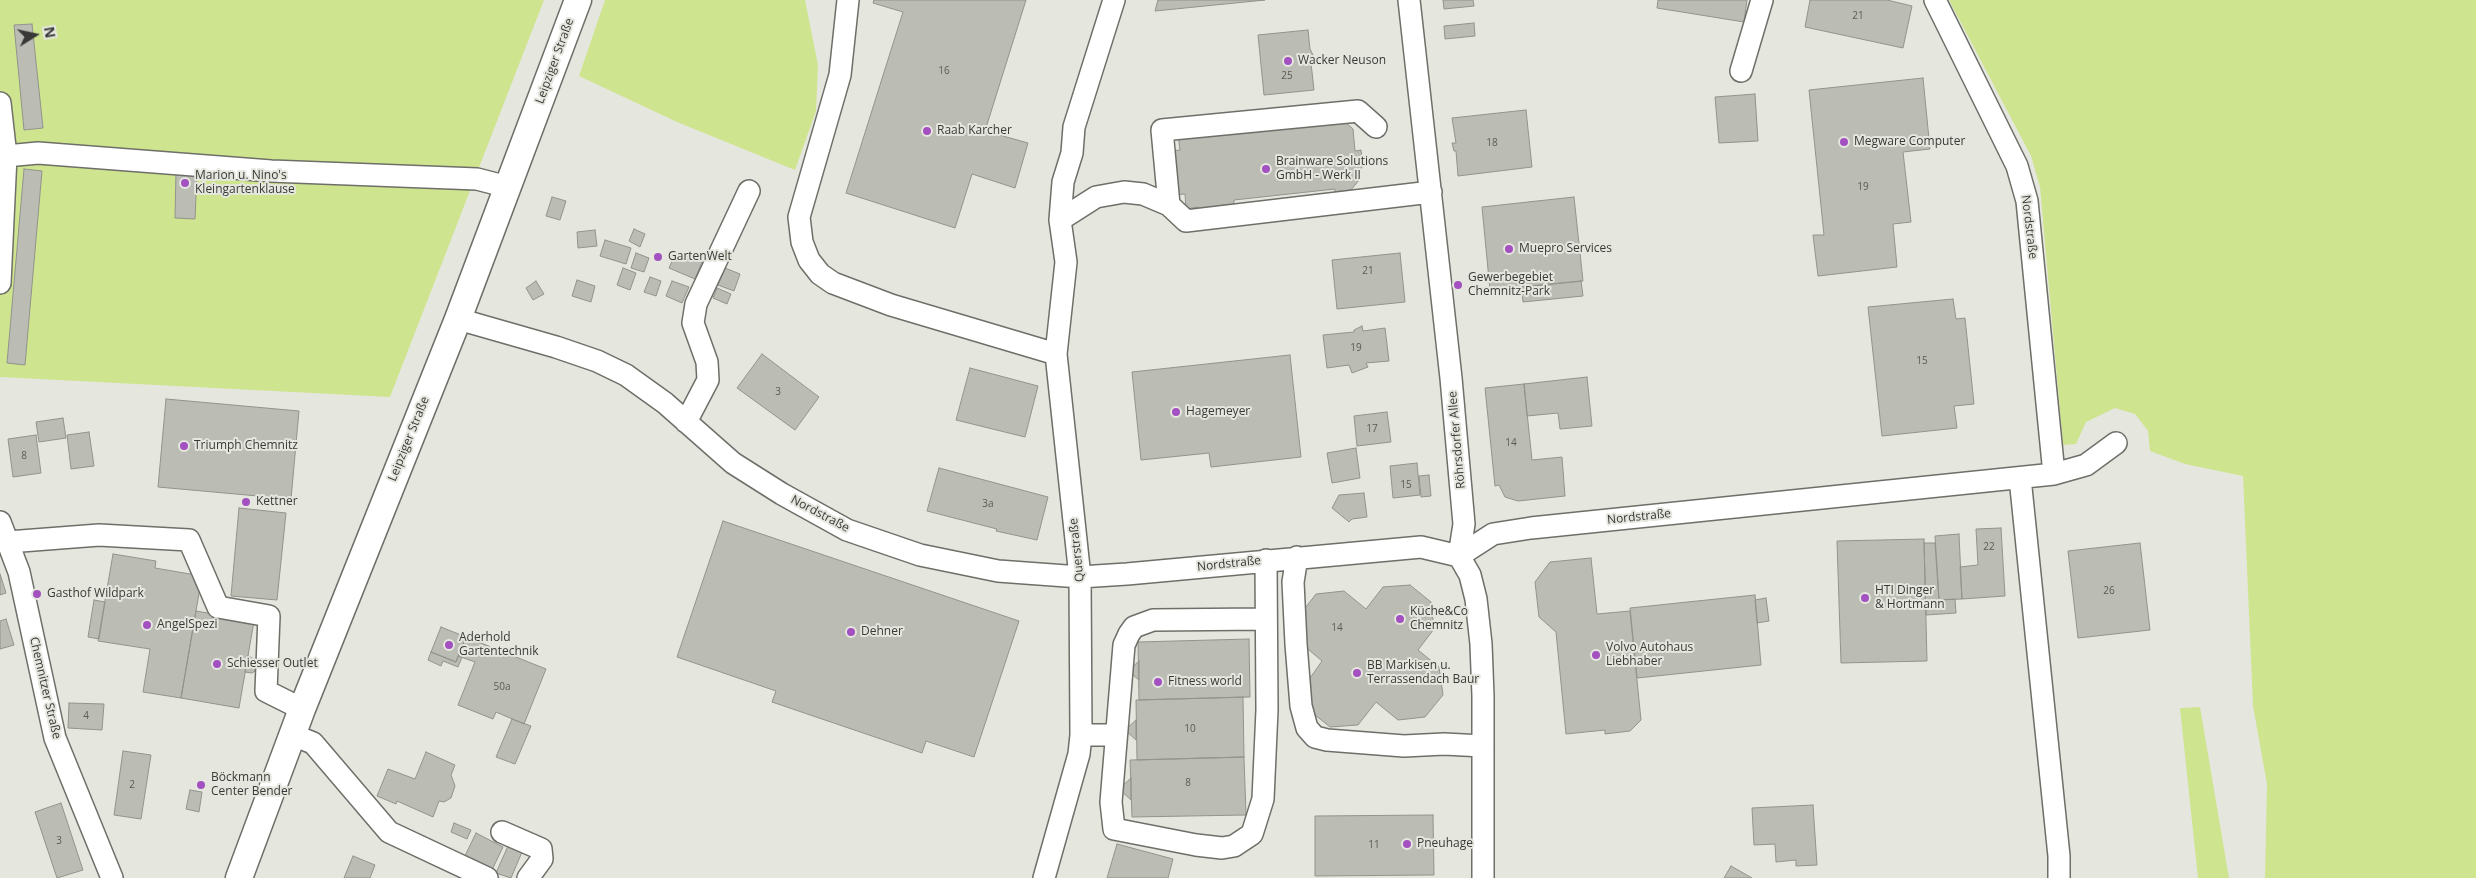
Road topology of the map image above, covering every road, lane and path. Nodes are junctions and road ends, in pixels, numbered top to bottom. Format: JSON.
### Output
{"nodes":[{"id":1,"x":578,"y":0,"type":"edge"},
{"id":2,"x":848,"y":0,"type":"edge"},
{"id":3,"x":1114,"y":0,"type":"edge"},
{"id":4,"x":1409,"y":0,"type":"edge"},
{"id":5,"x":1762,"y":0,"type":"edge"},
{"id":6,"x":1935,"y":0,"type":"edge"},
{"id":7,"x":1741,"y":71,"type":"dead end"},
{"id":8,"x":0,"y":103,"type":"edge"},
{"id":9,"x":1376,"y":127,"type":"dead end"},
{"id":10,"x":6,"y":156,"type":"junction"},
{"id":11,"x":508,"y":187,"type":"junction"},
{"id":12,"x":749,"y":192,"type":"dead end"},
{"id":13,"x":1431,"y":192,"type":"junction"},
{"id":14,"x":1169,"y":205,"type":"junction"},
{"id":15,"x":1060,"y":220,"type":"junction"},
{"id":16,"x":0,"y":283,"type":"edge"},
{"id":17,"x":458,"y":319,"type":"junction"},
{"id":18,"x":1056,"y":354,"type":"junction"},
{"id":19,"x":686,"y":422,"type":"junction"},
{"id":20,"x":2116,"y":443,"type":"dead end"},
{"id":21,"x":2054,"y":474,"type":"junction"},
{"id":22,"x":2020,"y":478,"type":"junction"},
{"id":23,"x":0,"y":522,"type":"edge"},
{"id":24,"x":8,"y":542,"type":"junction"},
{"id":25,"x":1459,"y":556,"type":"junction"},
{"id":26,"x":1297,"y":557,"type":"junction"},
{"id":27,"x":1266,"y":560,"type":"junction"},
{"id":28,"x":1080,"y":577,"type":"junction"},
{"id":29,"x":1265,"y":619,"type":"junction"},
{"id":30,"x":302,"y":709,"type":"junction"},
{"id":31,"x":293,"y":735,"type":"junction"},
{"id":32,"x":1081,"y":735,"type":"junction"},
{"id":33,"x":1116,"y":735,"type":"junction"},
{"id":34,"x":1483,"y":746,"type":"junction"},
{"id":35,"x":502,"y":832,"type":"dead end"},
{"id":36,"x":112,"y":878,"type":"edge"},
{"id":37,"x":239,"y":878,"type":"edge"},
{"id":38,"x":487,"y":878,"type":"edge"},
{"id":39,"x":528,"y":878,"type":"edge"},
{"id":40,"x":1044,"y":878,"type":"edge"},
{"id":41,"x":1483,"y":878,"type":"edge"},
{"id":42,"x":2059,"y":878,"type":"edge"}],
"edges":[{"from":1,"to":11,"type":"main road","name":"Leipziger Straße"},
{"from":2,"to":18,"type":"street"},
{"from":3,"to":15,"type":"street","name":"Querstraße"},
{"from":4,"to":13,"type":"street","name":"Röhrsdorfer Allee"},
{"from":5,"to":7,"type":"street"},
{"from":6,"to":21,"type":"street","name":"Nordstraße"},
{"from":8,"to":10,"type":"street"},
{"from":9,"to":14,"type":"street"},
{"from":10,"to":11,"type":"street"},
{"from":10,"to":16,"type":"street"},
{"from":11,"to":17,"type":"main road","name":"Leipziger Straße"},
{"from":12,"to":19,"type":"street"},
{"from":13,"to":14,"type":"street"},
{"from":13,"to":25,"type":"street","name":"Röhrsdorfer Allee"},
{"from":14,"to":15,"type":"street"},
{"from":15,"to":18,"type":"street","name":"Querstraße"},
{"from":17,"to":19,"type":"street","name":"Nordstraße"},
{"from":17,"to":30,"type":"main road","name":"Leipziger Straße"},
{"from":18,"to":28,"type":"street","name":"Querstraße"},
{"from":19,"to":28,"type":"street","name":"Nordstraße"},
{"from":20,"to":21,"type":"street","name":"Nordstraße"},
{"from":21,"to":22,"type":"street","name":"Nordstraße"},
{"from":22,"to":25,"type":"street","name":"Nordstraße"},
{"from":22,"to":42,"type":"street"},
{"from":23,"to":24,"type":"street","name":"Chemnitzer Straße"},
{"from":24,"to":30,"type":"street"},
{"from":24,"to":36,"type":"street","name":"Chemnitzer Straße"},
{"from":25,"to":26,"type":"street","name":"Nordstraße"},
{"from":25,"to":34,"type":"street"},
{"from":26,"to":27,"type":"street","name":"Nordstraße"},
{"from":26,"to":34,"type":"street"},
{"from":27,"to":28,"type":"street","name":"Nordstraße"},
{"from":27,"to":29,"type":"street"},
{"from":28,"to":32,"type":"street","name":"Querstraße"},
{"from":29,"to":33,"type":"street"},
{"from":29,"to":33,"type":"street"},
{"from":30,"to":31,"type":"main road","name":"Leipziger Straße"},
{"from":31,"to":37,"type":"main road","name":"Leipziger Straße"},
{"from":31,"to":38,"type":"street"},
{"from":32,"to":33,"type":"street"},
{"from":32,"to":40,"type":"street","name":"Querstraße"},
{"from":34,"to":41,"type":"street"},
{"from":35,"to":39,"type":"street"}]}
